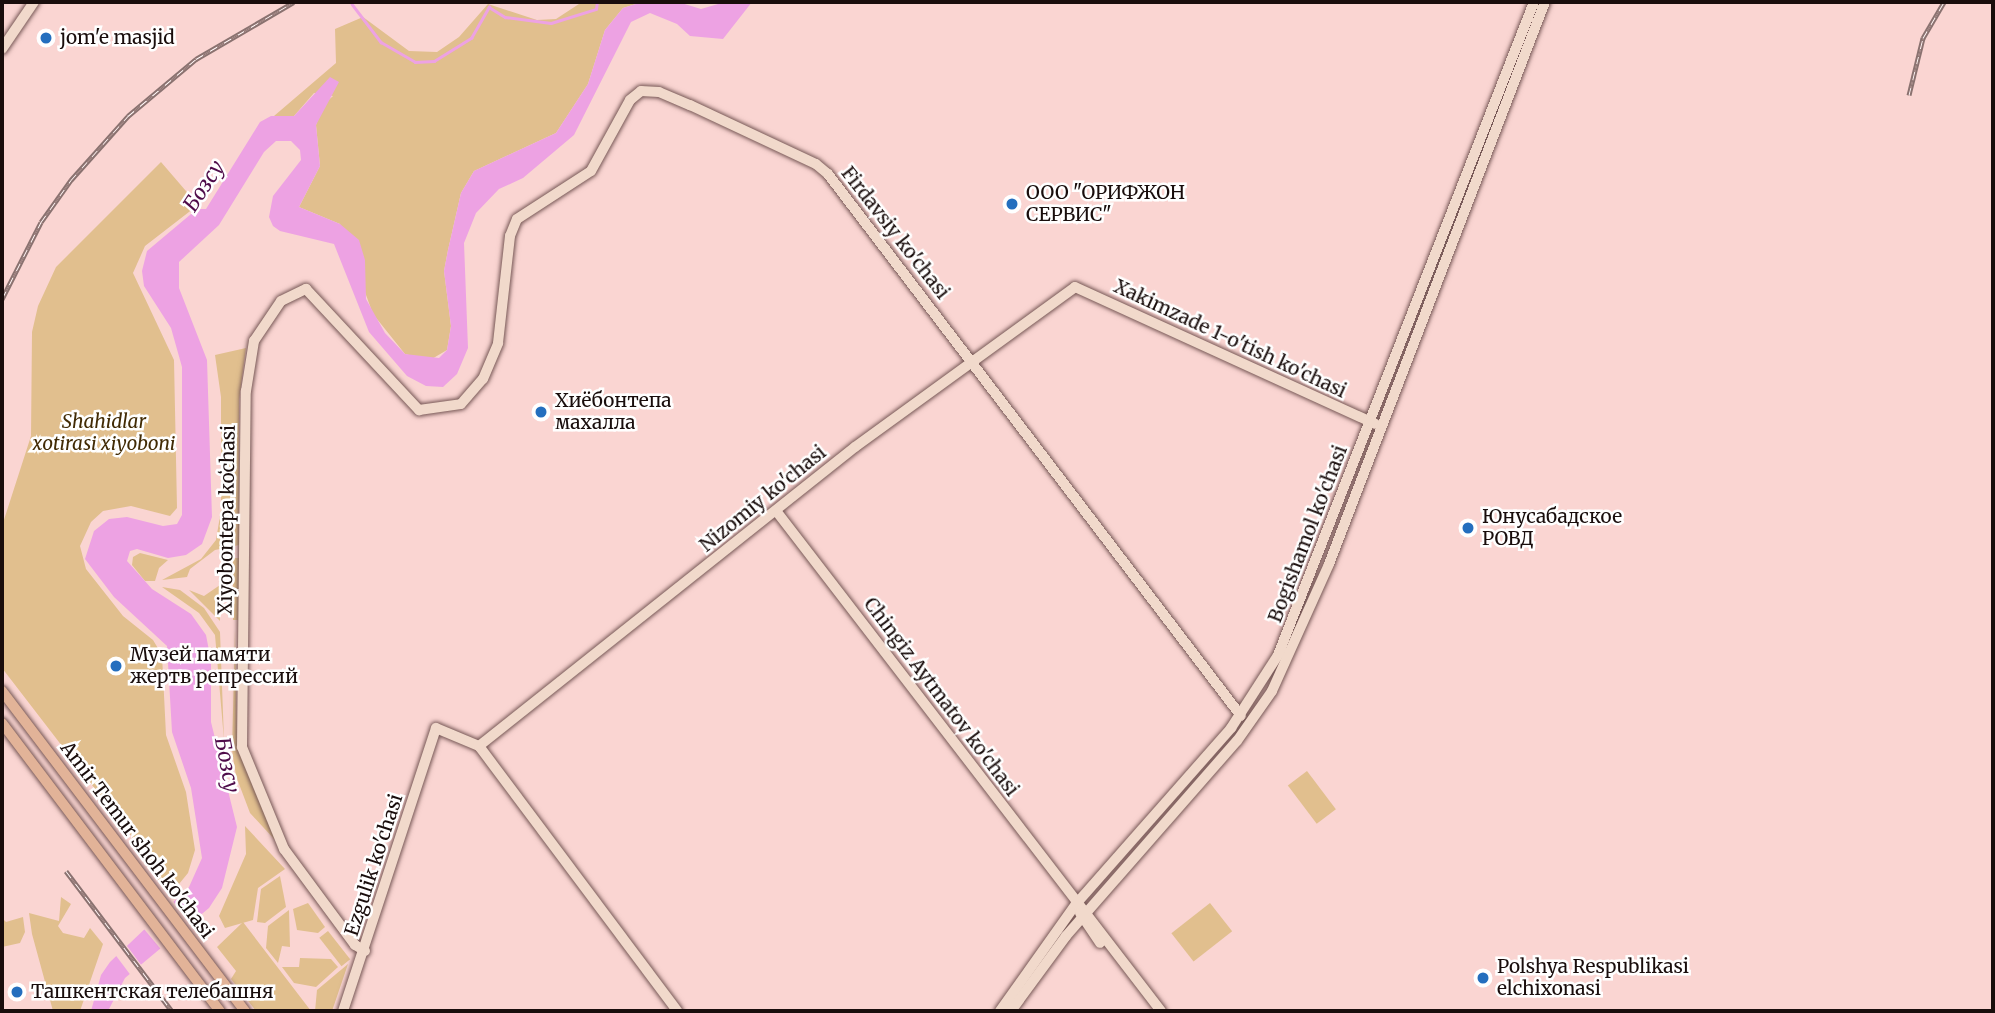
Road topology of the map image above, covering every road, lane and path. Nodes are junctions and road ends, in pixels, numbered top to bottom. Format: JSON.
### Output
{"nodes":[{"id":1,"x":34,"y":2,"type":"edge"},
{"id":2,"x":1534,"y":2,"type":"edge"},
{"id":3,"x":1545,"y":2,"type":"edge"},
{"id":4,"x":2,"y":49,"type":"edge"},
{"id":5,"x":1459,"y":208,"type":"junction"},
{"id":6,"x":1074,"y":287,"type":"joint"},
{"id":7,"x":1418,"y":297,"type":"junction"},
{"id":8,"x":1430,"y":301,"type":"junction"},
{"id":9,"x":273,"y":310,"type":"joint"},
{"id":10,"x":972,"y":360,"type":"junction"},
{"id":11,"x":1370,"y":422,"type":"junction"},
{"id":12,"x":1382,"y":427,"type":"junction"},
{"id":13,"x":777,"y":512,"type":"junction"},
{"id":14,"x":2,"y":691,"type":"edge"},
{"id":15,"x":1241,"y":716,"type":"junction"},
{"id":16,"x":2,"y":723,"type":"edge"},
{"id":17,"x":479,"y":746,"type":"junction"},
{"id":18,"x":1076,"y":904,"type":"junction"},
{"id":19,"x":1084,"y":915,"type":"junction"},
{"id":20,"x":365,"y":951,"type":"junction"},
{"id":21,"x":220,"y":1011,"type":"edge"},
{"id":22,"x":245,"y":1011,"type":"edge"},
{"id":23,"x":343,"y":1011,"type":"edge"},
{"id":24,"x":677,"y":1011,"type":"edge"},
{"id":25,"x":1000,"y":1011,"type":"edge"},
{"id":26,"x":1011,"y":1011,"type":"edge"},
{"id":27,"x":1152,"y":1011,"type":"edge"},
{"id":28,"x":1161,"y":1011,"type":"edge"}],
"edges":[{"from":1,"to":4,"type":"street"},
{"from":2,"to":5,"type":"street","name":"Bogishamol ko'chasi"},
{"from":3,"to":5,"type":"street","name":"Bogishamol ko'chasi"},
{"from":5,"to":7,"type":"street","name":"Bogishamol ko'chasi"},
{"from":5,"to":8,"type":"street","name":"Bogishamol ko'chasi"},
{"from":6,"to":10,"type":"street","name":"Nizomiy ko'chasi"},
{"from":6,"to":11,"type":"street","name":"Xakimzade 1-o'tish ko'chasi"},
{"from":7,"to":8,"type":"street"},
{"from":7,"to":11,"type":"street","name":"Bogishamol ko'chasi"},
{"from":8,"to":12,"type":"street","name":"Bogishamol ko'chasi"},
{"from":9,"to":10,"type":"street","name":"Firdavsiy ko'chasi"},
{"from":9,"to":20,"type":"street","name":"Xiyobontepa koʻchasi"},
{"from":10,"to":13,"type":"street","name":"Nizomiy ko'chasi"},
{"from":10,"to":15,"type":"street","name":"Firdavsiy ko'chasi"},
{"from":11,"to":12,"type":"street","name":"Xakimzade 1-o'tish ko'chasi"},
{"from":11,"to":15,"type":"street","name":"Bogishamol ko'chasi"},
{"from":12,"to":19,"type":"street","name":"Bogishamol ko'chasi"},
{"from":13,"to":17,"type":"street","name":"Nizomiy ko'chasi"},
{"from":13,"to":18,"type":"street","name":"Chingiz Aytmatov ko'chasi"},
{"from":14,"to":22,"type":"main road","name":"Amir Temur shoh ko'chasi"},
{"from":15,"to":18,"type":"street","name":"Bogishamol ko'chasi"},
{"from":16,"to":21,"type":"main road","name":"Amir Temur shoh ko'chasi"},
{"from":17,"to":20,"type":"street","name":"Ezgulik ko'chasi"},
{"from":17,"to":24,"type":"street"},
{"from":18,"to":19,"type":"street","name":"Chingiz Aytmatov ko'chasi"},
{"from":18,"to":25,"type":"street","name":"Bogishamol ko'chasi"},
{"from":19,"to":26,"type":"street","name":"Bogishamol ko'chasi"},
{"from":19,"to":27,"type":"street","name":"Chingiz Aytmatov ko'chasi"},
{"from":19,"to":28,"type":"street","name":"Chingiz Aytmatov ko'chasi"},
{"from":20,"to":23,"type":"street","name":"Ezgulik ko'chasi"}]}
